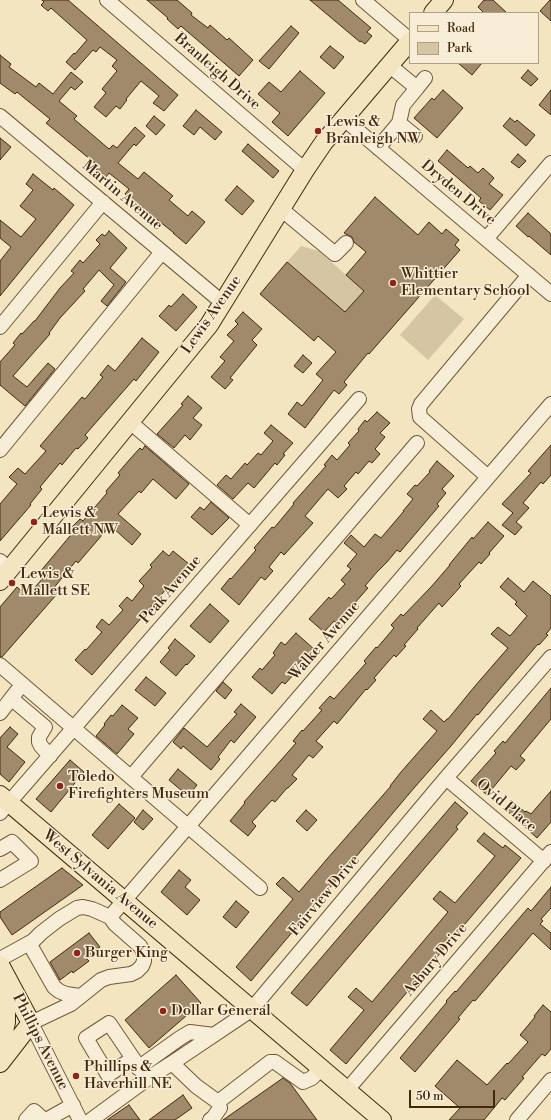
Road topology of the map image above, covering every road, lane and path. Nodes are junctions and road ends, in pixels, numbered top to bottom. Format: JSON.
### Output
{"nodes":[{"id":1,"x":107,"y":0,"type":"edge"},
{"id":2,"x":363,"y":0,"type":"edge"},
{"id":3,"x":444,"y":0,"type":"edge"},
{"id":4,"x":435,"y":12,"type":"edge"},
{"id":5,"x":409,"y":39,"type":"edge"},
{"id":6,"x":409,"y":41,"type":"edge"},
{"id":7,"x":389,"y":65,"type":"junction"},
{"id":8,"x":0,"y":116,"type":"edge"},
{"id":9,"x":344,"y":119,"type":"junction"},
{"id":10,"x":399,"y":123,"type":"junction"},
{"id":11,"x":415,"y":136,"type":"dead end"},
{"id":12,"x":378,"y":148,"type":"junction"},
{"id":13,"x":551,"y":162,"type":"edge"},
{"id":14,"x":305,"y":170,"type":"junction"},
{"id":15,"x":103,"y":202,"type":"junction"},
{"id":16,"x":281,"y":209,"type":"junction"},
{"id":17,"x":486,"y":239,"type":"junction"},
{"id":18,"x":346,"y":244,"type":"dead end"},
{"id":19,"x":162,"y":252,"type":"junction"},
{"id":20,"x":529,"y":275,"type":"junction"},
{"id":21,"x":551,"y":294,"type":"edge"},
{"id":22,"x":223,"y":303,"type":"junction"},
{"id":23,"x":0,"y":327,"type":"edge"},
{"id":24,"x":359,"y":399,"type":"dead end"},
{"id":25,"x":551,"y":404,"type":"edge"},
{"id":26,"x":130,"y":422,"type":"junction"},
{"id":27,"x":417,"y":443,"type":"dead end"},
{"id":28,"x":0,"y":450,"type":"edge"},
{"id":29,"x":488,"y":476,"type":"junction"},
{"id":30,"x":250,"y":525,"type":"junction"},
{"id":31,"x":3,"y":570,"type":"edge"},
{"id":32,"x":551,"y":657,"type":"edge"},
{"id":33,"x":0,"y":666,"type":"edge"},
{"id":34,"x":23,"y":685,"type":"junction"},
{"id":35,"x":12,"y":699,"type":"junction"},
{"id":36,"x":0,"y":713,"type":"edge"},
{"id":37,"x":62,"y":718,"type":"junction"},
{"id":38,"x":45,"y":727,"type":"junction"},
{"id":39,"x":74,"y":728,"type":"junction"},
{"id":40,"x":50,"y":756,"type":"junction"},
{"id":41,"x":131,"y":777,"type":"junction"},
{"id":42,"x":446,"y":778,"type":"junction"},
{"id":43,"x":3,"y":804,"type":"edge"},
{"id":44,"x":188,"y":826,"type":"junction"},
{"id":45,"x":0,"y":849,"type":"edge"},
{"id":46,"x":547,"y":856,"type":"edge"},
{"id":47,"x":0,"y":880,"type":"edge"},
{"id":48,"x":260,"y":888,"type":"dead end"},
{"id":49,"x":124,"y":900,"type":"junction"},
{"id":50,"x":110,"y":917,"type":"junction"},
{"id":51,"x":30,"y":943,"type":"junction"},
{"id":52,"x":0,"y":959,"type":"edge"},
{"id":53,"x":0,"y":965,"type":"edge"},
{"id":54,"x":0,"y":974,"type":"edge"},
{"id":55,"x":80,"y":996,"type":"junction"},
{"id":56,"x":252,"y":1010,"type":"junction"},
{"id":57,"x":31,"y":1023,"type":"junction"},
{"id":58,"x":214,"y":1035,"type":"junction"},
{"id":59,"x":0,"y":1041,"type":"edge"},
{"id":60,"x":0,"y":1062,"type":"edge"},
{"id":61,"x":172,"y":1063,"type":"junction"},
{"id":62,"x":321,"y":1068,"type":"junction"},
{"id":63,"x":139,"y":1069,"type":"junction"},
{"id":64,"x":551,"y":1080,"type":"edge"},
{"id":65,"x":347,"y":1090,"type":"junction"},
{"id":66,"x":218,"y":1102,"type":"junction"},
{"id":67,"x":73,"y":1105,"type":"junction"},
{"id":68,"x":26,"y":1120,"type":"edge"},
{"id":69,"x":45,"y":1120,"type":"edge"},
{"id":70,"x":80,"y":1120,"type":"edge"},
{"id":71,"x":91,"y":1120,"type":"edge"},
{"id":72,"x":210,"y":1120,"type":"edge"},
{"id":73,"x":382,"y":1120,"type":"edge"},
{"id":74,"x":518,"y":1120,"type":"edge"}],
"edges":[{"from":1,"to":14,"type":"street","name":"Branleigh Drive"},
{"from":2,"to":5,"type":"street"},
{"from":3,"to":4,"type":"main road"},
{"from":6,"to":7,"type":"main road","name":"Lewis Avenue"},
{"from":7,"to":9,"type":"main road","name":"Lewis Avenue"},
{"from":7,"to":10,"type":"street"},
{"from":8,"to":15,"type":"street","name":"Martin Avenue"},
{"from":9,"to":12,"type":"street","name":"Dryden Drive"},
{"from":9,"to":14,"type":"main road","name":"Lewis Avenue"},
{"from":10,"to":11,"type":"street"},
{"from":10,"to":12,"type":"street"},
{"from":12,"to":17,"type":"street","name":"Dryden Drive"},
{"from":13,"to":17,"type":"street"},
{"from":14,"to":16,"type":"main road","name":"Lewis Avenue"},
{"from":15,"to":19,"type":"street","name":"Martin Avenue"},
{"from":15,"to":23,"type":"street"},
{"from":16,"to":18,"type":"street"},
{"from":16,"to":22,"type":"main road","name":"Lewis Avenue"},
{"from":17,"to":20,"type":"street","name":"Dryden Drive"},
{"from":19,"to":22,"type":"street","name":"Martin Avenue"},
{"from":19,"to":28,"type":"street"},
{"from":20,"to":21,"type":"street","name":"Dryden Drive"},
{"from":20,"to":29,"type":"street"},
{"from":22,"to":26,"type":"main road","name":"Lewis Avenue"},
{"from":24,"to":30,"type":"street","name":"Peak Avenue"},
{"from":25,"to":29,"type":"street","name":"Walker Avenue"},
{"from":26,"to":30,"type":"street"},
{"from":26,"to":31,"type":"main road","name":"Lewis Avenue"},
{"from":27,"to":41,"type":"street"},
{"from":29,"to":44,"type":"street","name":"Walker Avenue"},
{"from":30,"to":39,"type":"street","name":"Peak Avenue"},
{"from":32,"to":42,"type":"street","name":"Fairview Drive"},
{"from":33,"to":34,"type":"street"},
{"from":34,"to":35,"type":"street"},
{"from":34,"to":37,"type":"street"},
{"from":35,"to":36,"type":"street"},
{"from":35,"to":38,"type":"street"},
{"from":37,"to":38,"type":"street"},
{"from":37,"to":39,"type":"street"},
{"from":38,"to":40,"type":"street"},
{"from":39,"to":40,"type":"street","name":"Peak Avenue"},
{"from":39,"to":41,"type":"street"},
{"from":40,"to":43,"type":"street","name":"Peak Avenue"},
{"from":41,"to":44,"type":"street"},
{"from":42,"to":46,"type":"street","name":"Ovid Place"},
{"from":42,"to":56,"type":"street","name":"Fairview Drive"},
{"from":43,"to":49,"type":"main road","name":"West Sylvania Avenue"},
{"from":44,"to":48,"type":"street"},
{"from":44,"to":49,"type":"street","name":"Walker Avenue"},
{"from":45,"to":47,"type":"street"},
{"from":46,"to":65,"type":"street","name":"Asbury Drive"},
{"from":49,"to":50,"type":"street","name":"Walker Avenue"},
{"from":49,"to":56,"type":"main road","name":"West Sylvania Avenue"},
{"from":50,"to":51,"type":"street"},
{"from":50,"to":55,"type":"street"},
{"from":51,"to":52,"type":"street"},
{"from":51,"to":55,"type":"street"},
{"from":53,"to":57,"type":"main road","name":"Phillips Avenue"},
{"from":54,"to":59,"type":"main road"},
{"from":55,"to":57,"type":"street"},
{"from":56,"to":58,"type":"street","name":"Fairview Drive"},
{"from":56,"to":62,"type":"main road","name":"West Sylvania Avenue"},
{"from":57,"to":60,"type":"main road"},
{"from":57,"to":67,"type":"street","name":"Phillips Avenue"},
{"from":58,"to":61,"type":"street","name":"Fairview Drive"},
{"from":58,"to":63,"type":"street"},
{"from":61,"to":63,"type":"street","name":"Fairview Drive"},
{"from":61,"to":66,"type":"street"},
{"from":62,"to":65,"type":"main road","name":"West Sylvania Avenue"},
{"from":62,"to":66,"type":"street"},
{"from":63,"to":71,"type":"street","name":"Fairview Drive"},
{"from":64,"to":74,"type":"street"},
{"from":65,"to":73,"type":"main road","name":"West Sylvania Avenue"},
{"from":66,"to":72,"type":"street"},
{"from":67,"to":69,"type":"street"},
{"from":67,"to":70,"type":"street","name":"Phillips Avenue"},
{"from":68,"to":69,"type":"street"}]}
